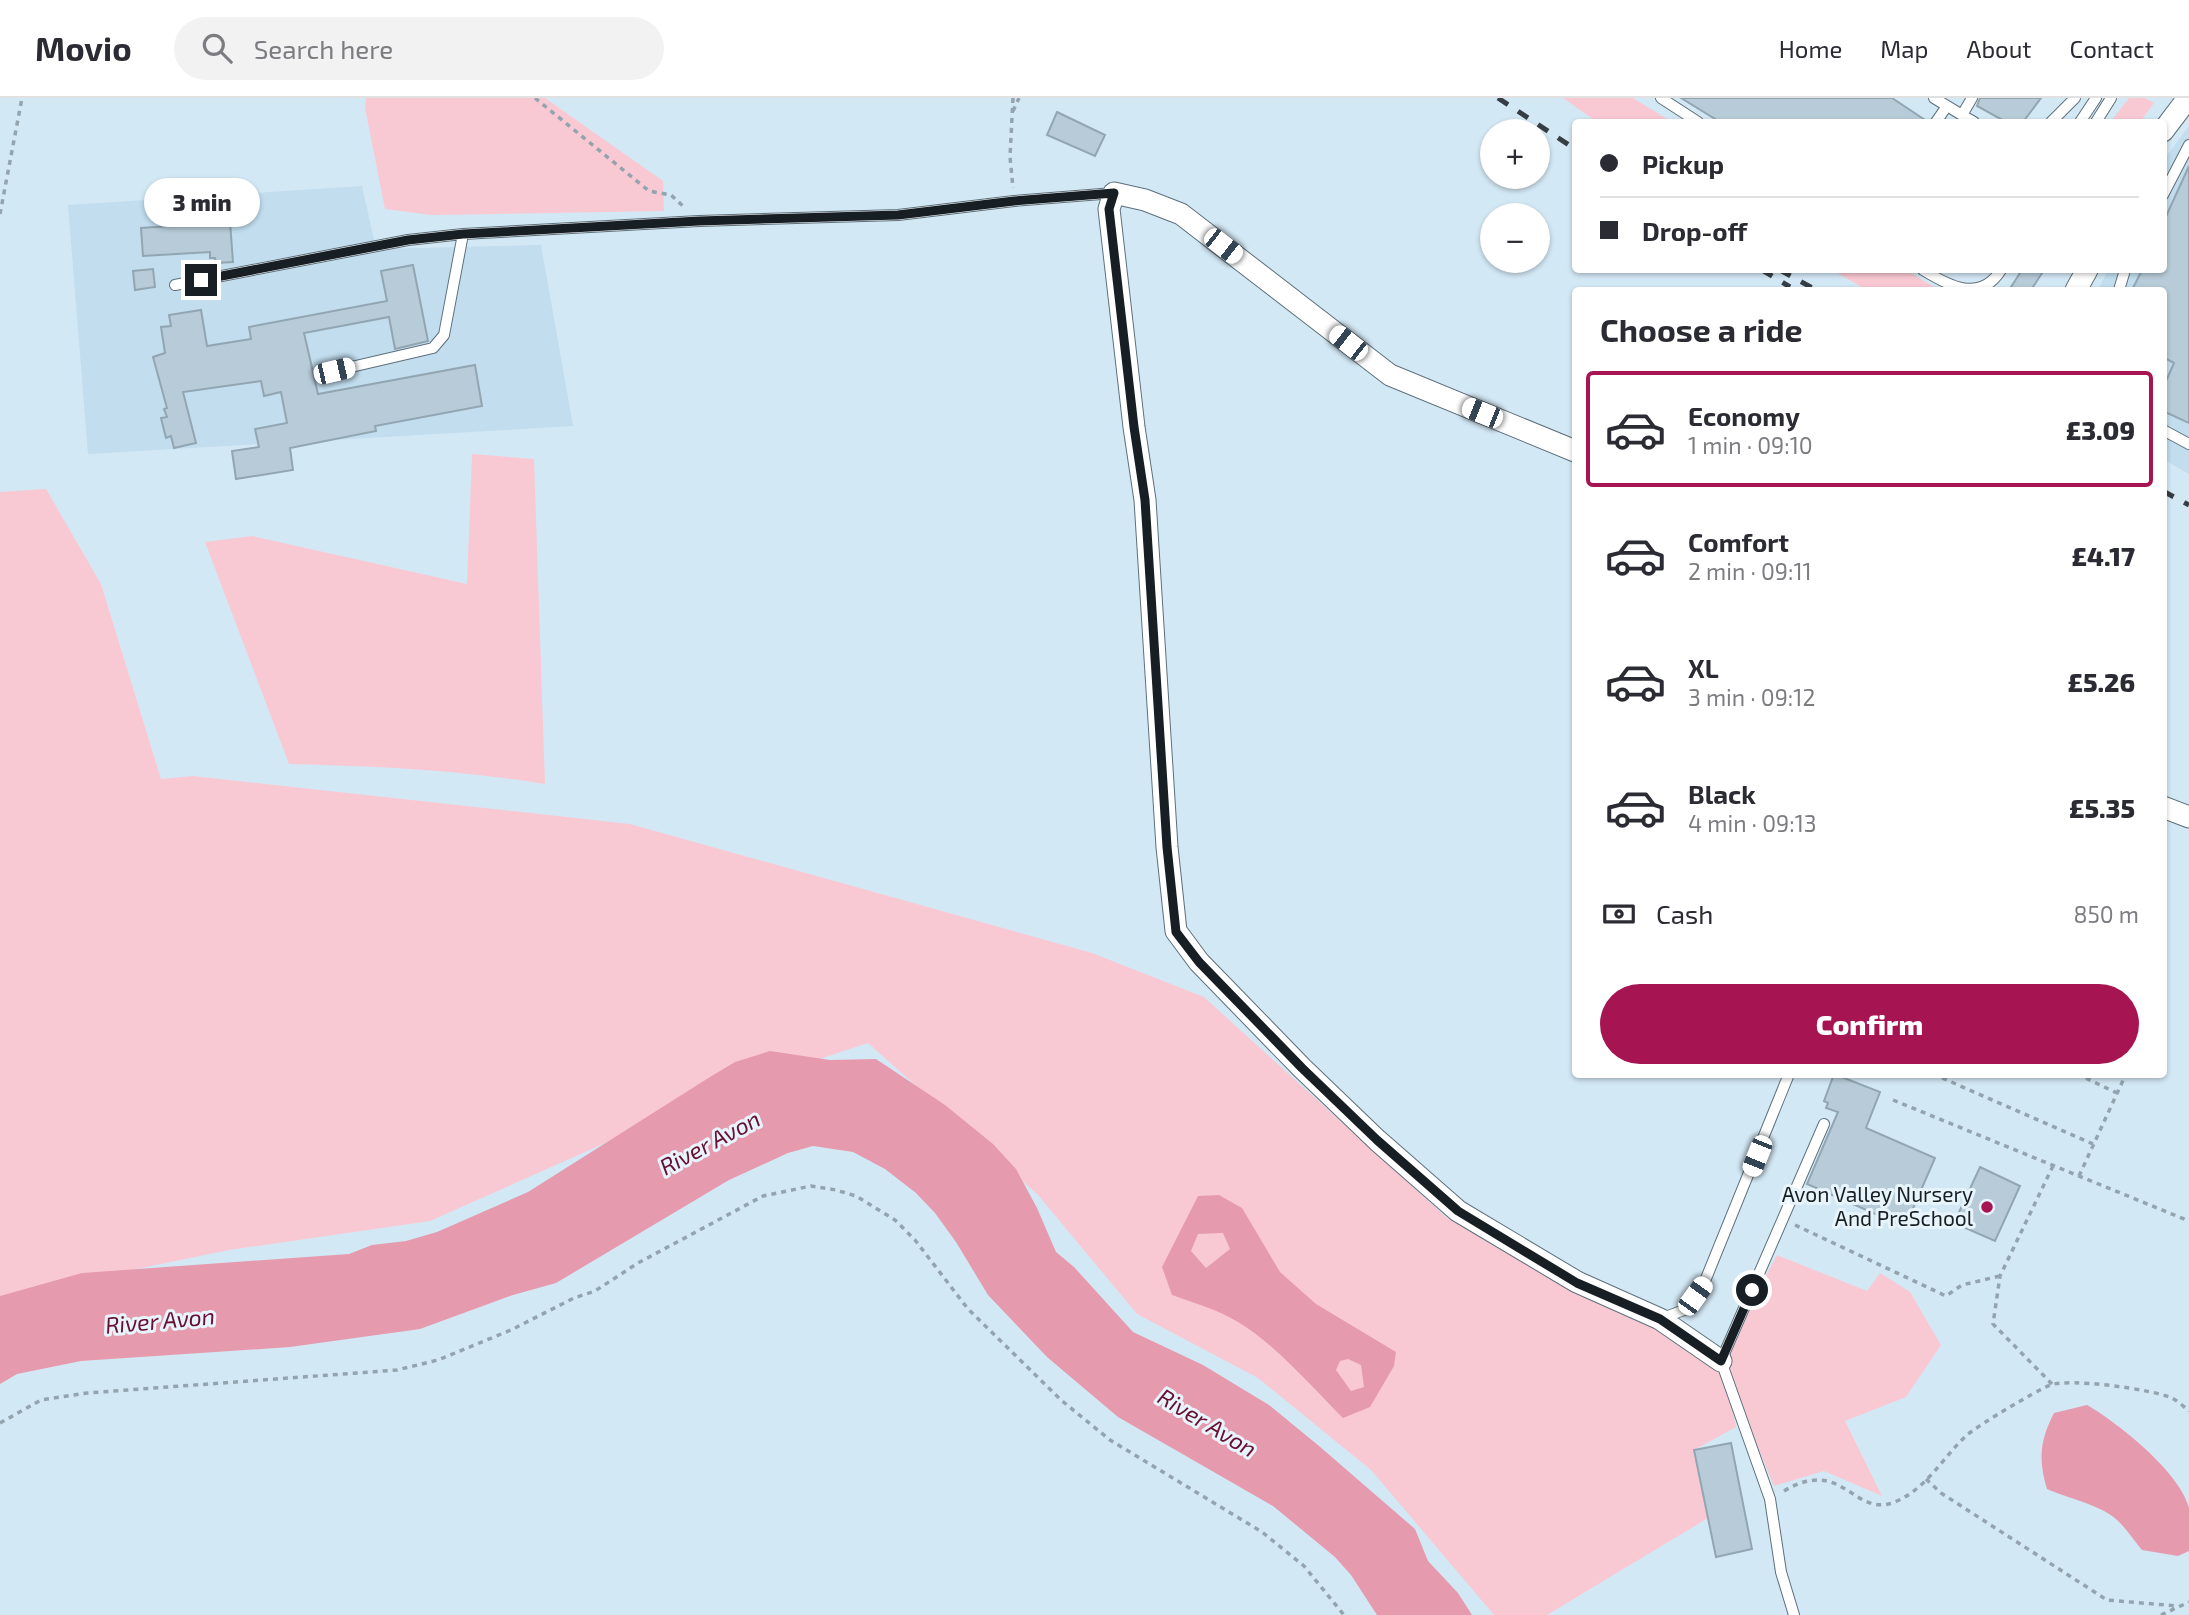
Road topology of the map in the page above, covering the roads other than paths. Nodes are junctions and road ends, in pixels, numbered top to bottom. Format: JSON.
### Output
{"nodes":[{"id":1,"x":1661,"y":98,"type":"edge"},
{"id":2,"x":1934,"y":98,"type":"edge"},
{"id":3,"x":1972,"y":98,"type":"edge"},
{"id":4,"x":2075,"y":98,"type":"edge"},
{"id":5,"x":2096,"y":98,"type":"edge"},
{"id":6,"x":2111,"y":98,"type":"edge"},
{"id":7,"x":2188,"y":98,"type":"edge"},
{"id":8,"x":1947,"y":106,"type":"junction"},
{"id":9,"x":1962,"y":115,"type":"junction"},
{"id":10,"x":1693,"y":119,"type":"edge"},
{"id":11,"x":1938,"y":119,"type":"edge"},
{"id":12,"x":1969,"y":119,"type":"edge"},
{"id":13,"x":2054,"y":119,"type":"edge"},
{"id":14,"x":2082,"y":119,"type":"edge"},
{"id":15,"x":2098,"y":119,"type":"edge"},
{"id":16,"x":2167,"y":126,"type":"edge"},
{"id":17,"x":2189,"y":145,"type":"edge"},
{"id":18,"x":2167,"y":187,"type":"edge"},
{"id":19,"x":1114,"y":193,"type":"junction"},
{"id":20,"x":463,"y":234,"type":"junction"},
{"id":21,"x":1928,"y":273,"type":"edge"},
{"id":22,"x":1999,"y":273,"type":"edge"},
{"id":23,"x":175,"y":285,"type":"dead end"},
{"id":24,"x":1957,"y":287,"type":"edge"},
{"id":25,"x":1979,"y":287,"type":"edge"},
{"id":26,"x":334,"y":371,"type":"dead end"},
{"id":27,"x":2167,"y":432,"type":"edge"},
{"id":28,"x":2189,"y":444,"type":"edge"},
{"id":29,"x":1572,"y":450,"type":"edge"},
{"id":30,"x":2167,"y":809,"type":"edge"},
{"id":31,"x":2189,"y":817,"type":"edge"},
{"id":32,"x":1787,"y":1078,"type":"edge"},
{"id":33,"x":1824,"y":1125,"type":"dead end"},
{"id":34,"x":1660,"y":1319,"type":"junction"},
{"id":35,"x":1721,"y":1361,"type":"junction"},
{"id":36,"x":1794,"y":1615,"type":"edge"}],
"edges":[{"from":1,"to":10,"type":"lane"},
{"from":2,"to":8,"type":"lane"},
{"from":3,"to":9,"type":"lane"},
{"from":4,"to":13,"type":"lane"},
{"from":5,"to":14,"type":"lane"},
{"from":6,"to":15,"type":"lane"},
{"from":7,"to":16,"type":"street"},
{"from":8,"to":9,"type":"lane"},
{"from":8,"to":11,"type":"lane"},
{"from":9,"to":12,"type":"lane"},
{"from":17,"to":18,"type":"lane"},
{"from":19,"to":20,"type":"lane"},
{"from":19,"to":29,"type":"street"},
{"from":19,"to":34,"type":"street"},
{"from":20,"to":23,"type":"lane"},
{"from":20,"to":26,"type":"lane"},
{"from":21,"to":24,"type":"lane"},
{"from":22,"to":25,"type":"lane"},
{"from":27,"to":28,"type":"lane"},
{"from":30,"to":31,"type":"street"},
{"from":32,"to":34,"type":"lane"},
{"from":33,"to":35,"type":"lane"},
{"from":34,"to":35,"type":"street"},
{"from":35,"to":36,"type":"lane"}]}
